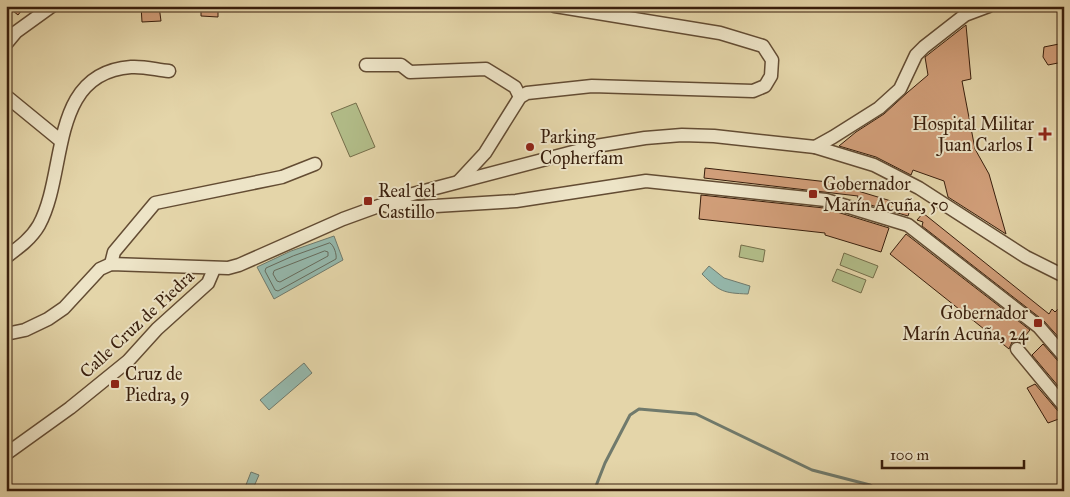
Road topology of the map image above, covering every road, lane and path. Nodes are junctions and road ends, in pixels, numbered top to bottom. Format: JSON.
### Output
{"nodes":[{"id":1,"x":52,"y":6,"type":"edge"},
{"id":2,"x":555,"y":6,"type":"edge"},
{"id":3,"x":989,"y":6,"type":"edge"},
{"id":4,"x":6,"y":44,"type":"edge"},
{"id":5,"x":366,"y":65,"type":"dead end"},
{"id":6,"x":169,"y":71,"type":"dead end"},
{"id":7,"x":6,"y":96,"type":"edge"},
{"id":8,"x":520,"y":97,"type":"junction"},
{"id":9,"x":61,"y":141,"type":"junction"},
{"id":10,"x":815,"y":147,"type":"junction"},
{"id":11,"x":315,"y":164,"type":"dead end"},
{"id":12,"x":459,"y":181,"type":"junction"},
{"id":13,"x":376,"y":206,"type":"junction"},
{"id":14,"x":6,"y":257,"type":"edge"},
{"id":15,"x":111,"y":264,"type":"junction"},
{"id":16,"x":214,"y":269,"type":"junction"},
{"id":17,"x":1064,"y":276,"type":"edge"},
{"id":18,"x":6,"y":334,"type":"edge"},
{"id":19,"x":1017,"y":348,"type":"dead end"},
{"id":20,"x":1064,"y":356,"type":"edge"},
{"id":21,"x":1064,"y":406,"type":"edge"},
{"id":22,"x":6,"y":454,"type":"edge"}],
"edges":[{"from":1,"to":4,"type":"street"},
{"from":2,"to":8,"type":"street"},
{"from":3,"to":10,"type":"street"},
{"from":5,"to":8,"type":"street"},
{"from":6,"to":9,"type":"street"},
{"from":7,"to":9,"type":"street"},
{"from":8,"to":12,"type":"street"},
{"from":9,"to":14,"type":"street"},
{"from":10,"to":12,"type":"street","name":"Calle Cruz de Piedra"},
{"from":10,"to":17,"type":"street","name":"Calle Cruz de Piedra"},
{"from":11,"to":15,"type":"street"},
{"from":12,"to":13,"type":"street","name":"Calle Cruz de Piedra"},
{"from":13,"to":16,"type":"street","name":"Calle Cruz de Piedra"},
{"from":13,"to":20,"type":"street"},
{"from":15,"to":16,"type":"street","name":"Calle Cruz de Piedra"},
{"from":15,"to":18,"type":"street"},
{"from":16,"to":22,"type":"street","name":"Calle Cruz de Piedra"},
{"from":19,"to":21,"type":"street"}]}
